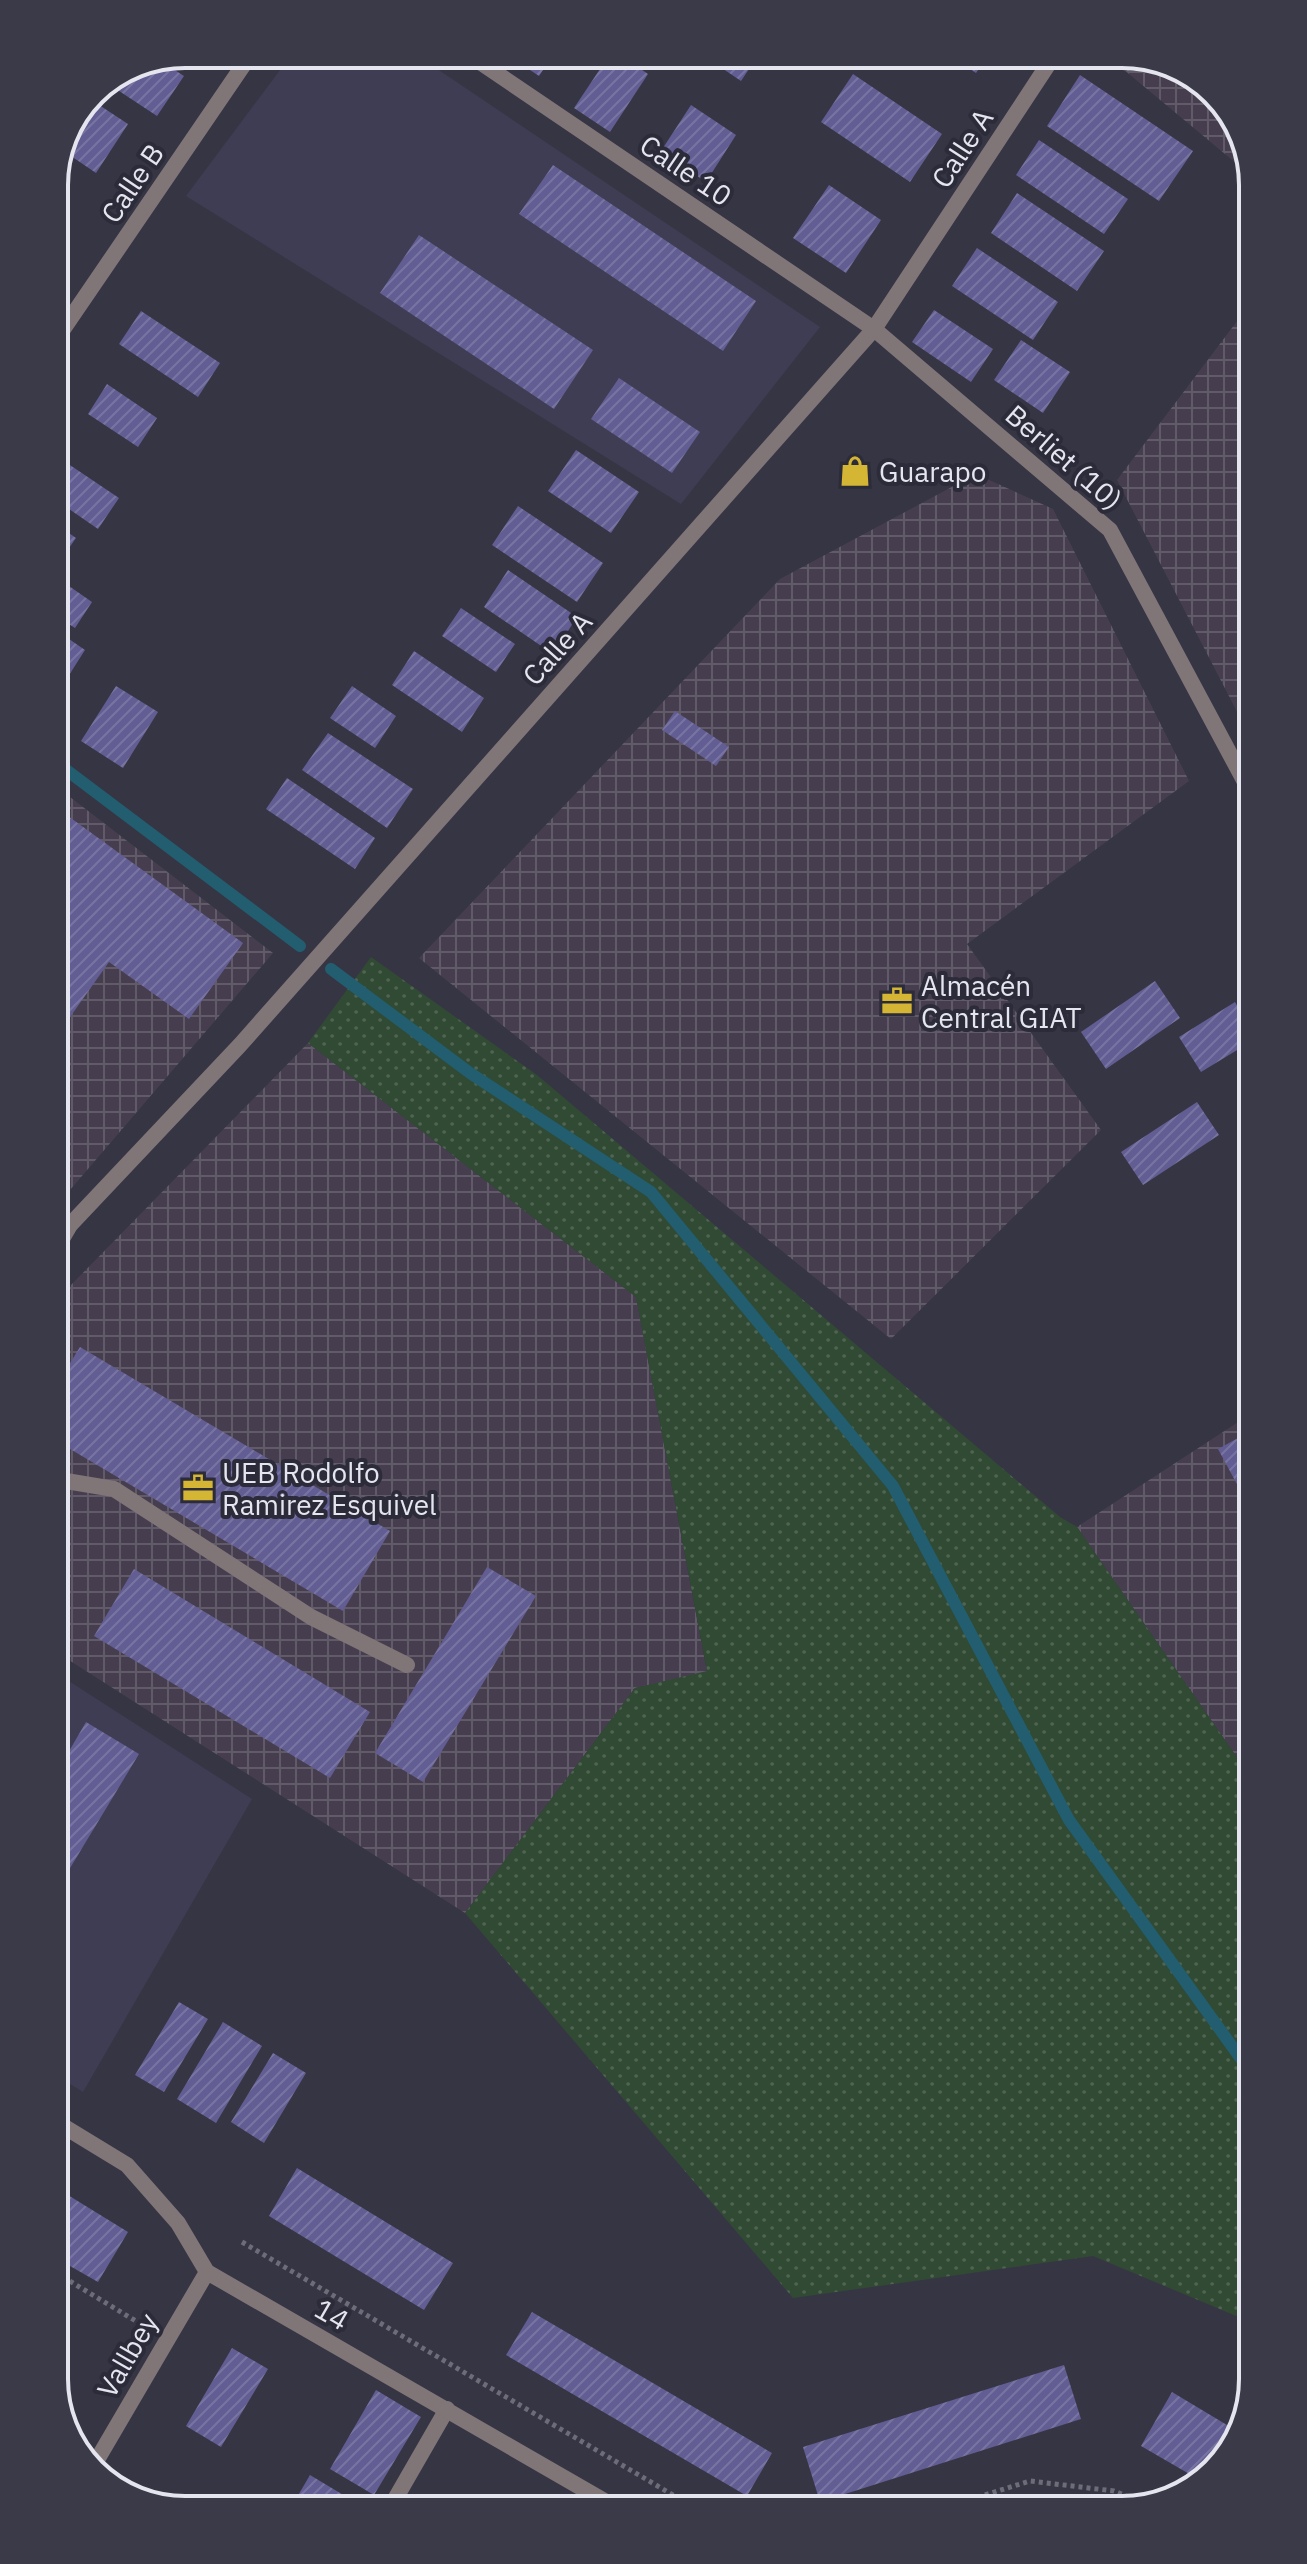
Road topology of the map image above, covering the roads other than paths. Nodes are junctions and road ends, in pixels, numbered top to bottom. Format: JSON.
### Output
{"nodes":[{"id":1,"x":241,"y":68,"type":"edge"},
{"id":2,"x":489,"y":68,"type":"edge"},
{"id":3,"x":1046,"y":68,"type":"edge"},
{"id":4,"x":68,"y":322,"type":"edge"},
{"id":5,"x":874,"y":329,"type":"junction"},
{"id":6,"x":1239,"y":771,"type":"edge"},
{"id":7,"x":68,"y":1217,"type":"edge"},
{"id":8,"x":68,"y":1481,"type":"edge"},
{"id":9,"x":407,"y":1665,"type":"dead end"},
{"id":10,"x":68,"y":2129,"type":"edge"},
{"id":11,"x":207,"y":2272,"type":"junction"},
{"id":12,"x":447,"y":2409,"type":"junction"},
{"id":13,"x":98,"y":2457,"type":"edge"},
{"id":14,"x":397,"y":2496,"type":"edge"},
{"id":15,"x":596,"y":2496,"type":"edge"}],
"edges":[{"from":1,"to":4,"type":"street","name":"Calle B"},
{"from":2,"to":5,"type":"street","name":"Calle 10"},
{"from":3,"to":5,"type":"street","name":"Calle A"},
{"from":5,"to":6,"type":"street","name":"Berliet (10)"},
{"from":5,"to":7,"type":"street","name":"Calle A"},
{"from":8,"to":9,"type":"street"},
{"from":10,"to":11,"type":"street","name":"14"},
{"from":11,"to":12,"type":"street","name":"14"},
{"from":11,"to":13,"type":"street","name":"Vallbey"},
{"from":12,"to":14,"type":"street"},
{"from":12,"to":15,"type":"street","name":"14"}]}
